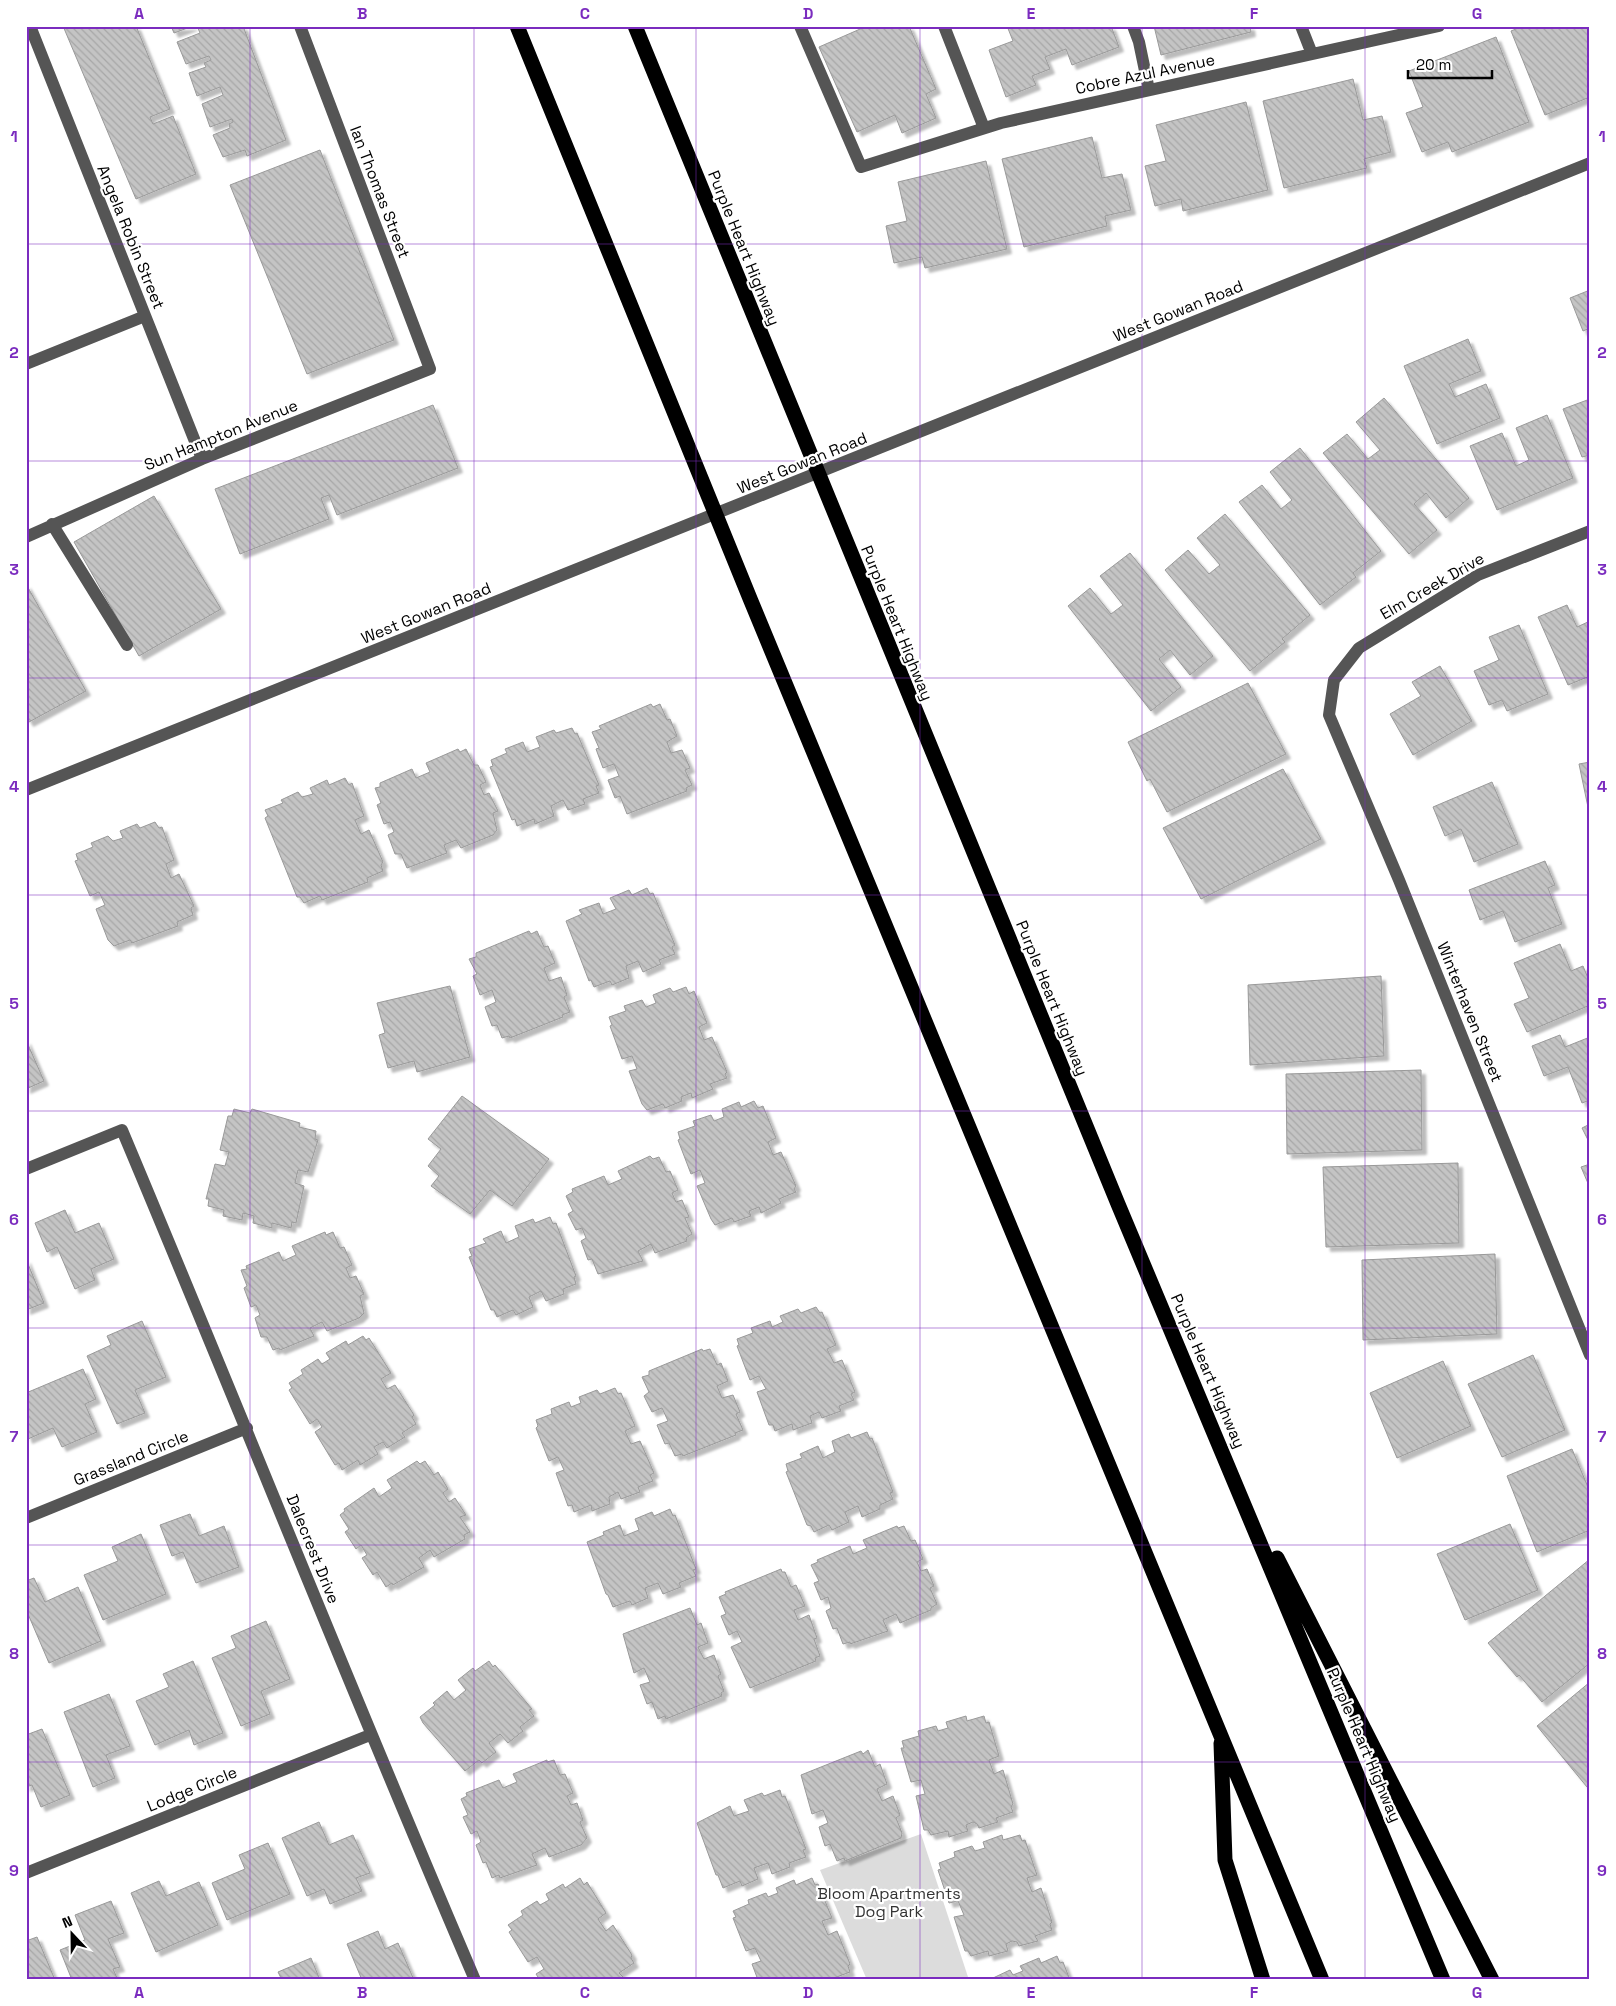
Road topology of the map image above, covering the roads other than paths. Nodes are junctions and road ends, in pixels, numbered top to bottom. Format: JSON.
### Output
{"nodes":[{"id":1,"x":30,"y":26,"type":"edge"},
{"id":2,"x":300,"y":26,"type":"edge"},
{"id":3,"x":517,"y":26,"type":"edge"},
{"id":4,"x":634,"y":26,"type":"edge"},
{"id":5,"x":800,"y":26,"type":"edge"},
{"id":6,"x":944,"y":26,"type":"edge"},
{"id":7,"x":1133,"y":26,"type":"edge"},
{"id":8,"x":1301,"y":26,"type":"edge"},
{"id":9,"x":1439,"y":26,"type":"edge"},
{"id":10,"x":1312,"y":54,"type":"junction"},
{"id":11,"x":1149,"y":90,"type":"junction"},
{"id":12,"x":984,"y":128,"type":"junction"},
{"id":13,"x":1590,"y":164,"type":"edge"},
{"id":14,"x":145,"y":316,"type":"junction"},
{"id":15,"x":26,"y":364,"type":"edge"},
{"id":16,"x":430,"y":369,"type":"joint"},
{"id":17,"x":202,"y":459,"type":"junction"},
{"id":18,"x":52,"y":524,"type":"junction"},
{"id":19,"x":1590,"y":531,"type":"edge"},
{"id":20,"x":26,"y":537,"type":"edge"},
{"id":21,"x":127,"y":645,"type":"dead end"},
{"id":22,"x":1334,"y":680,"type":"joint"},
{"id":23,"x":26,"y":790,"type":"edge"},
{"id":24,"x":26,"y":1169,"type":"edge"},
{"id":25,"x":1590,"y":1355,"type":"edge"},
{"id":26,"x":247,"y":1428,"type":"junction"},
{"id":27,"x":1223,"y":1452,"type":"junction"},
{"id":28,"x":26,"y":1518,"type":"edge"},
{"id":29,"x":1220,"y":1732,"type":"junction"},
{"id":30,"x":370,"y":1734,"type":"junction"},
{"id":31,"x":26,"y":1873,"type":"edge"},
{"id":32,"x":475,"y":1980,"type":"edge"},
{"id":33,"x":1262,"y":1980,"type":"edge"},
{"id":34,"x":1322,"y":1980,"type":"edge"},
{"id":35,"x":1443,"y":1980,"type":"edge"},
{"id":36,"x":1492,"y":1980,"type":"edge"}],
"edges":[{"from":1,"to":14,"type":"street","name":"Angela Robin Street"},
{"from":2,"to":16,"type":"street","name":"Ian Thomas Street"},
{"from":3,"to":29,"type":"highway"},
{"from":4,"to":27,"type":"highway","name":"Purple Heart Highway"},
{"from":5,"to":12,"type":"street","name":"Cobre Azul Avenue"},
{"from":6,"to":12,"type":"street"},
{"from":7,"to":11,"type":"street"},
{"from":8,"to":10,"type":"street"},
{"from":9,"to":10,"type":"street","name":"Cobre Azul Avenue"},
{"from":10,"to":11,"type":"street","name":"Cobre Azul Avenue"},
{"from":11,"to":12,"type":"street","name":"Cobre Azul Avenue"},
{"from":13,"to":23,"type":"street","name":"West Gowan Road"},
{"from":14,"to":15,"type":"street"},
{"from":14,"to":17,"type":"street","name":"Angela Robin Street"},
{"from":16,"to":17,"type":"street","name":"Sun Hampton Avenue"},
{"from":17,"to":18,"type":"street","name":"Sun Hampton Avenue"},
{"from":18,"to":20,"type":"street","name":"Sun Hampton Avenue"},
{"from":18,"to":21,"type":"street"},
{"from":19,"to":22,"type":"street","name":"Elm Creek Drive"},
{"from":22,"to":25,"type":"street","name":"Winterhaven Street"},
{"from":24,"to":26,"type":"street","name":"Dalecrest Drive"},
{"from":26,"to":28,"type":"street","name":"Grassland Circle"},
{"from":26,"to":30,"type":"street","name":"Dalecrest Drive"},
{"from":27,"to":35,"type":"highway","name":"Purple Heart Highway"},
{"from":27,"to":36,"type":"highway"},
{"from":29,"to":33,"type":"highway"},
{"from":29,"to":34,"type":"highway"},
{"from":30,"to":31,"type":"street","name":"Lodge Circle"},
{"from":30,"to":32,"type":"street","name":"Dalecrest Drive"}]}
